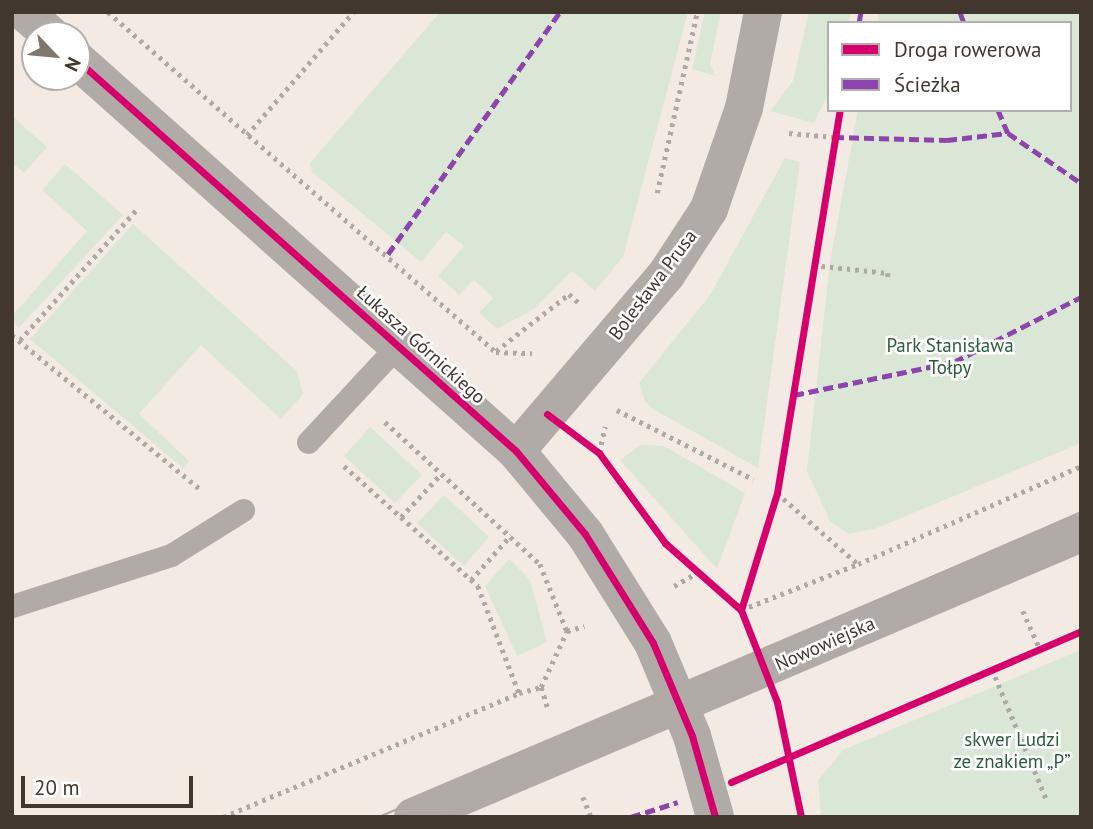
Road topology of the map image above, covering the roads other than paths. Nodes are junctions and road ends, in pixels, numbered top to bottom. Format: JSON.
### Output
{"nodes":[{"id":1,"x":763,"y":12,"type":"edge"},
{"id":2,"x":91,"y":72,"type":"edge"},
{"id":3,"x":398,"y":345,"type":"junction"},
{"id":4,"x":308,"y":442,"type":"dead end"},
{"id":5,"x":516,"y":451,"type":"junction"},
{"id":6,"x":243,"y":510,"type":"road end"},
{"id":7,"x":1081,"y":533,"type":"edge"},
{"id":8,"x":12,"y":606,"type":"edge"},
{"id":9,"x":681,"y":707,"type":"junction"},
{"id":10,"x":413,"y":817,"type":"edge"},
{"id":11,"x":715,"y":817,"type":"edge"}],
"edges":[{"from":1,"to":5,"type":"street","name":"Bolesława Prusa"},
{"from":2,"to":3,"type":"street","name":"Łukasza Górnickiego"},
{"from":3,"to":4,"type":"lane"},
{"from":3,"to":5,"type":"street","name":"Łukasza Górnickiego"},
{"from":5,"to":9,"type":"street","name":"Łukasza Górnickiego"},
{"from":6,"to":8,"type":"lane"},
{"from":7,"to":9,"type":"street","name":"Nowowiejska"},
{"from":9,"to":10,"type":"street","name":"Nowowiejska"},
{"from":9,"to":11,"type":"street"}]}
